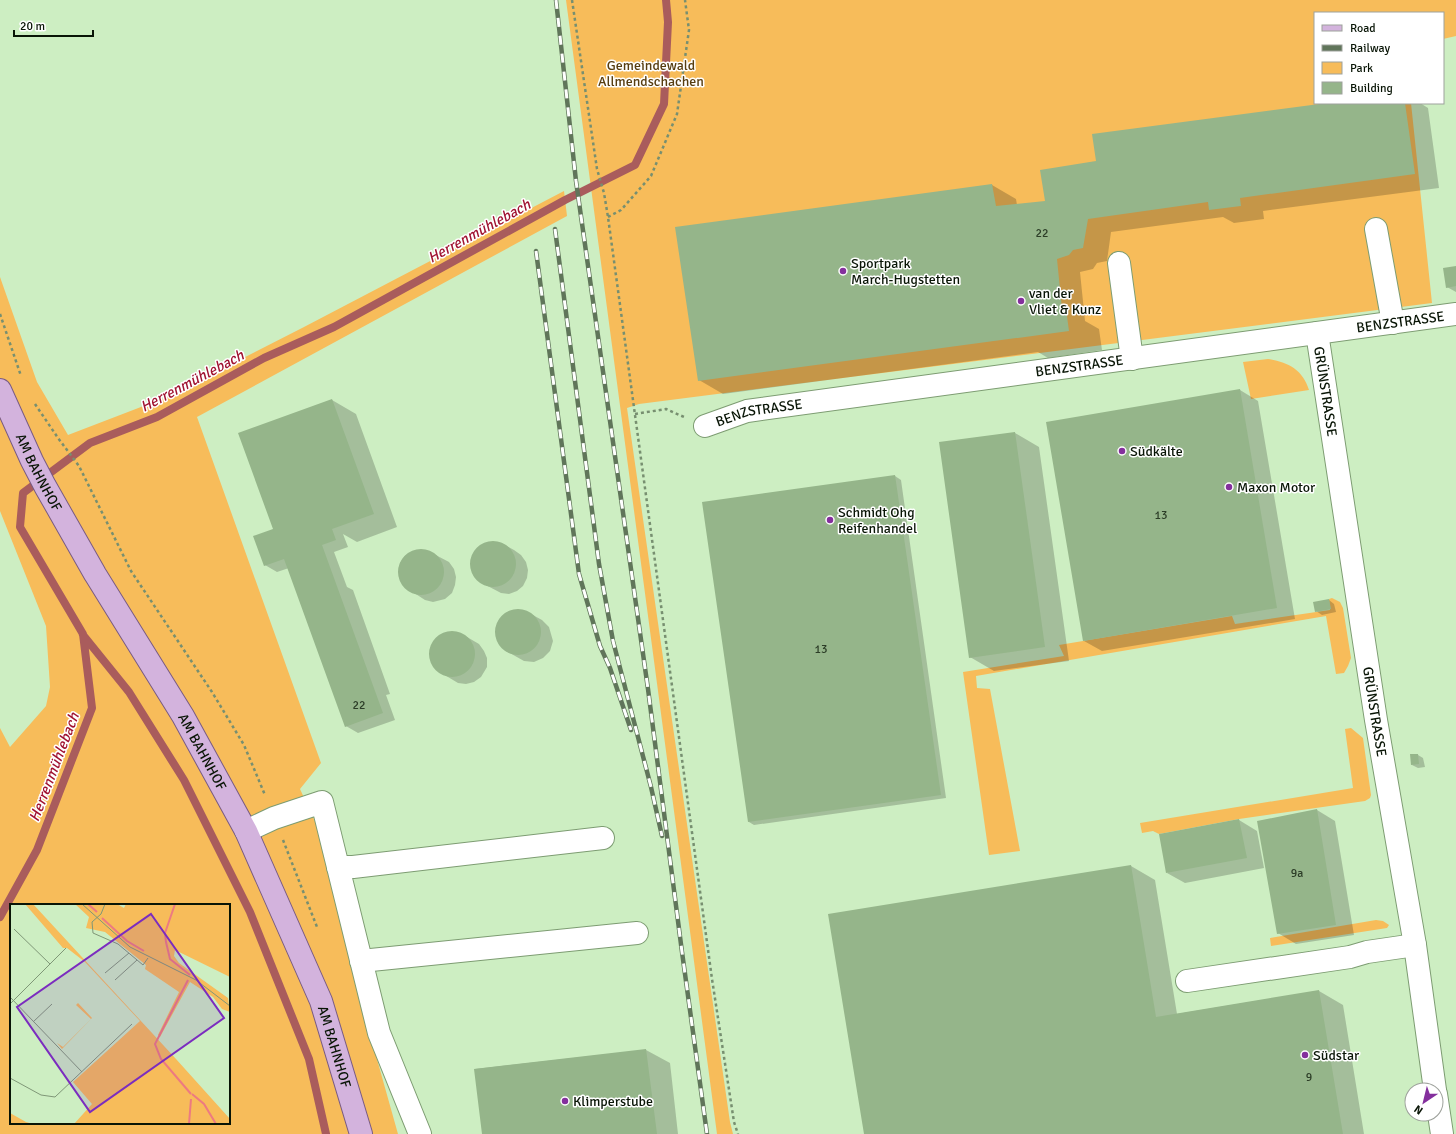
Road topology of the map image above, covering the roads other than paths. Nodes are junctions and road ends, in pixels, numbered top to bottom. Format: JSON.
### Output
{"nodes":[{"id":1,"x":1376,"y":229,"type":"dead end"},
{"id":2,"x":1119,"y":263,"type":"dead end"},
{"id":3,"x":1456,"y":314,"type":"edge"},
{"id":4,"x":1392,"y":323,"type":"junction"},
{"id":5,"x":1317,"y":333,"type":"junction"},
{"id":6,"x":1132,"y":359,"type":"junction"},
{"id":7,"x":0,"y":390,"type":"edge"},
{"id":8,"x":705,"y":426,"type":"road end"},
{"id":9,"x":246,"y":831,"type":"junction"},
{"id":10,"x":603,"y":838,"type":"dead end"},
{"id":11,"x":338,"y":867,"type":"junction"},
{"id":12,"x":637,"y":933,"type":"dead end"},
{"id":13,"x":1415,"y":945,"type":"junction"},
{"id":14,"x":361,"y":961,"type":"junction"},
{"id":15,"x":1187,"y":981,"type":"dead end"},
{"id":16,"x":1434,"y":1082,"type":"edge"},
{"id":17,"x":1440,"y":1122,"type":"edge"},
{"id":18,"x":361,"y":1134,"type":"edge"},
{"id":19,"x":420,"y":1134,"type":"edge"},
{"id":20,"x":1442,"y":1134,"type":"edge"}],
"edges":[{"from":1,"to":4,"type":"street"},
{"from":2,"to":6,"type":"street"},
{"from":3,"to":4,"type":"street","name":"BENZSTRASSE"},
{"from":4,"to":5,"type":"street","name":"BENZSTRASSE"},
{"from":5,"to":6,"type":"street","name":"BENZSTRASSE"},
{"from":5,"to":13,"type":"street","name":"GRÜNSTRASSE"},
{"from":6,"to":8,"type":"street","name":"BENZSTRASSE"},
{"from":7,"to":9,"type":"main road","name":"AM BAHNHOF"},
{"from":9,"to":11,"type":"street"},
{"from":9,"to":18,"type":"main road","name":"AM BAHNHOF"},
{"from":10,"to":11,"type":"street"},
{"from":11,"to":14,"type":"street"},
{"from":12,"to":14,"type":"street"},
{"from":13,"to":15,"type":"street"},
{"from":13,"to":16,"type":"street","name":"GRÜNSTRASSE"},
{"from":14,"to":19,"type":"street"},
{"from":17,"to":20,"type":"street"}]}
